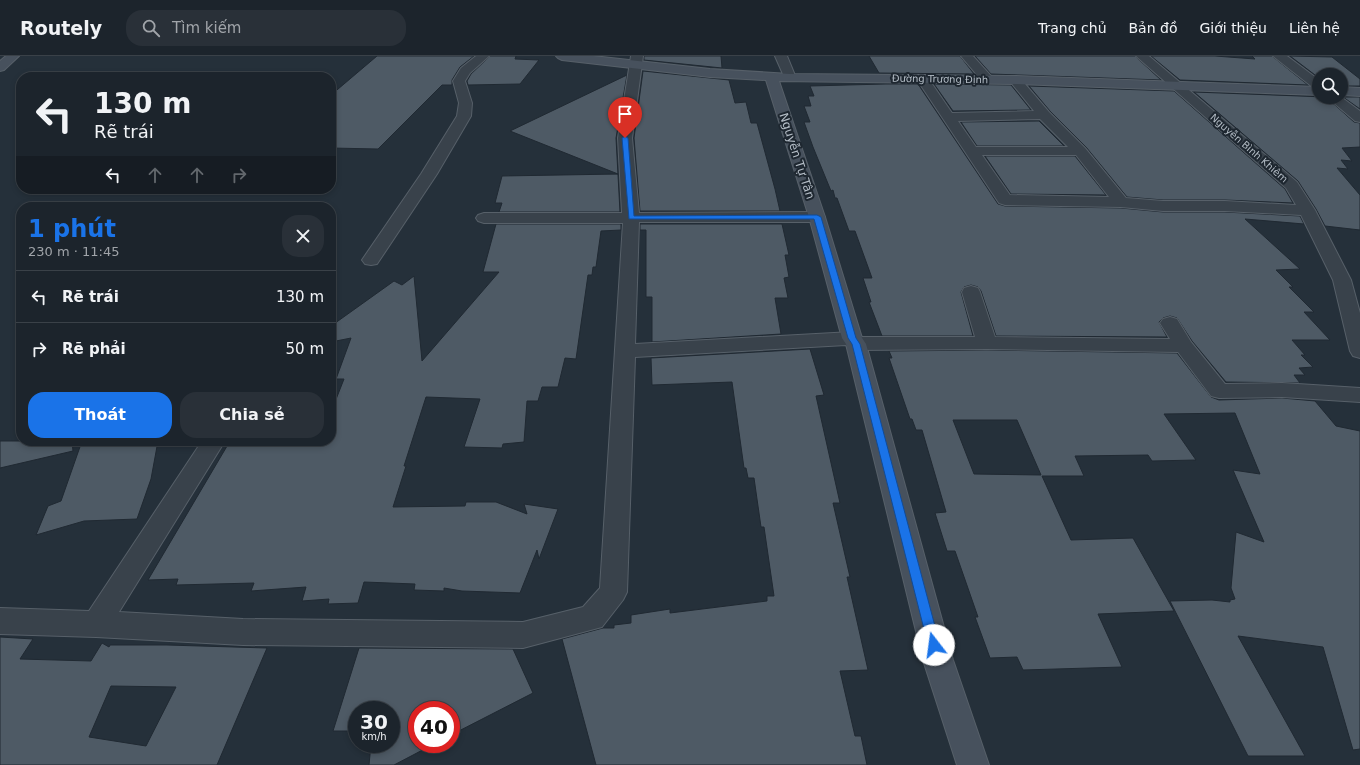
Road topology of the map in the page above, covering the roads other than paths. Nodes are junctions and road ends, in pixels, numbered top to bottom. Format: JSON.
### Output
{"nodes":[{"id":1,"x":13,"y":56,"type":"edge"},
{"id":2,"x":483,"y":56,"type":"edge"},
{"id":3,"x":562,"y":56,"type":"edge"},
{"id":4,"x":781,"y":56,"type":"edge"},
{"id":5,"x":967,"y":56,"type":"edge"},
{"id":6,"x":1142,"y":56,"type":"edge"},
{"id":7,"x":1278,"y":56,"type":"edge"},
{"id":8,"x":636,"y":61,"type":"edge"},
{"id":9,"x":0,"y":67,"type":"edge"},
{"id":10,"x":781,"y":78,"type":"junction"},
{"id":11,"x":922,"y":78,"type":"junction"},
{"id":12,"x":988,"y":79,"type":"junction"},
{"id":13,"x":1015,"y":80,"type":"junction"},
{"id":14,"x":1312,"y":81,"type":"edge"},
{"id":15,"x":1177,"y":86,"type":"junction"},
{"id":16,"x":1312,"y":90,"type":"edge"},
{"id":17,"x":1348,"y":91,"type":"edge"},
{"id":18,"x":1360,"y":92,"type":"edge"},
{"id":19,"x":1342,"y":104,"type":"edge"},
{"id":20,"x":1044,"y":115,"type":"junction"},
{"id":21,"x":950,"y":117,"type":"junction"},
{"id":22,"x":1360,"y":118,"type":"edge"},
{"id":23,"x":1080,"y":151,"type":"junction"},
{"id":24,"x":973,"y":152,"type":"junction"},
{"id":25,"x":1121,"y":202,"type":"junction"},
{"id":26,"x":1308,"y":210,"type":"junction"},
{"id":27,"x":817,"y":217,"type":"junction"},
{"id":28,"x":484,"y":218,"type":"dead end"},
{"id":29,"x":631,"y":218,"type":"junction"},
{"id":30,"x":372,"y":260,"type":"dead end"},
{"id":31,"x":971,"y":292,"type":"dead end"},
{"id":32,"x":1170,"y":323,"type":"dead end"},
{"id":33,"x":854,"y":341,"type":"junction"},
{"id":34,"x":987,"y":343,"type":"junction"},
{"id":35,"x":1184,"y":346,"type":"junction"},
{"id":36,"x":624,"y":351,"type":"junction"},
{"id":37,"x":1360,"y":351,"type":"edge"},
{"id":38,"x":1360,"y":395,"type":"edge"},
{"id":39,"x":211,"y":446,"type":"edge"},
{"id":40,"x":0,"y":621,"type":"edge"},
{"id":41,"x":96,"y":624,"type":"junction"},
{"id":42,"x":974,"y":765,"type":"edge"}],
"edges":[{"from":1,"to":9,"type":"street"},
{"from":2,"to":30,"type":"street"},
{"from":3,"to":8,"type":"street","name":"Đường Trương Định"},
{"from":4,"to":10,"type":"street"},
{"from":5,"to":12,"type":"street"},
{"from":6,"to":15,"type":"street","name":"Nguyễn Bình Khiêm"},
{"from":7,"to":14,"type":"street"},
{"from":8,"to":10,"type":"street","name":"Đường Trương Định"},
{"from":8,"to":29,"type":"street"},
{"from":10,"to":11,"type":"street","name":"Đường Trương Định"},
{"from":10,"to":27,"type":"street","name":"Nguyễn Tự Tân"},
{"from":11,"to":12,"type":"street","name":"Đường Trương Định"},
{"from":11,"to":21,"type":"street"},
{"from":12,"to":13,"type":"street","name":"Đường Trương Định"},
{"from":13,"to":15,"type":"street","name":"Đường Trương Định"},
{"from":13,"to":20,"type":"street"},
{"from":15,"to":16,"type":"street","name":"Đường Trương Định"},
{"from":15,"to":26,"type":"street","name":"Nguyễn Bình Khiêm"},
{"from":17,"to":18,"type":"street"},
{"from":19,"to":22,"type":"street"},
{"from":20,"to":21,"type":"street"},
{"from":20,"to":23,"type":"street"},
{"from":21,"to":24,"type":"street"},
{"from":23,"to":24,"type":"street"},
{"from":23,"to":25,"type":"street"},
{"from":24,"to":25,"type":"street"},
{"from":25,"to":26,"type":"street"},
{"from":26,"to":37,"type":"street","name":"Nguyễn Bình Khiêm"},
{"from":27,"to":29,"type":"street"},
{"from":27,"to":33,"type":"street","name":"Nguyễn Tự Tân"},
{"from":28,"to":29,"type":"street"},
{"from":29,"to":36,"type":"street"},
{"from":31,"to":34,"type":"street"},
{"from":32,"to":35,"type":"street"},
{"from":33,"to":34,"type":"street"},
{"from":33,"to":36,"type":"street"},
{"from":33,"to":42,"type":"street","name":"Nguyễn Tự Tân"},
{"from":34,"to":35,"type":"street"},
{"from":35,"to":38,"type":"street"},
{"from":36,"to":41,"type":"street"},
{"from":39,"to":41,"type":"street"},
{"from":40,"to":41,"type":"street"}]}
